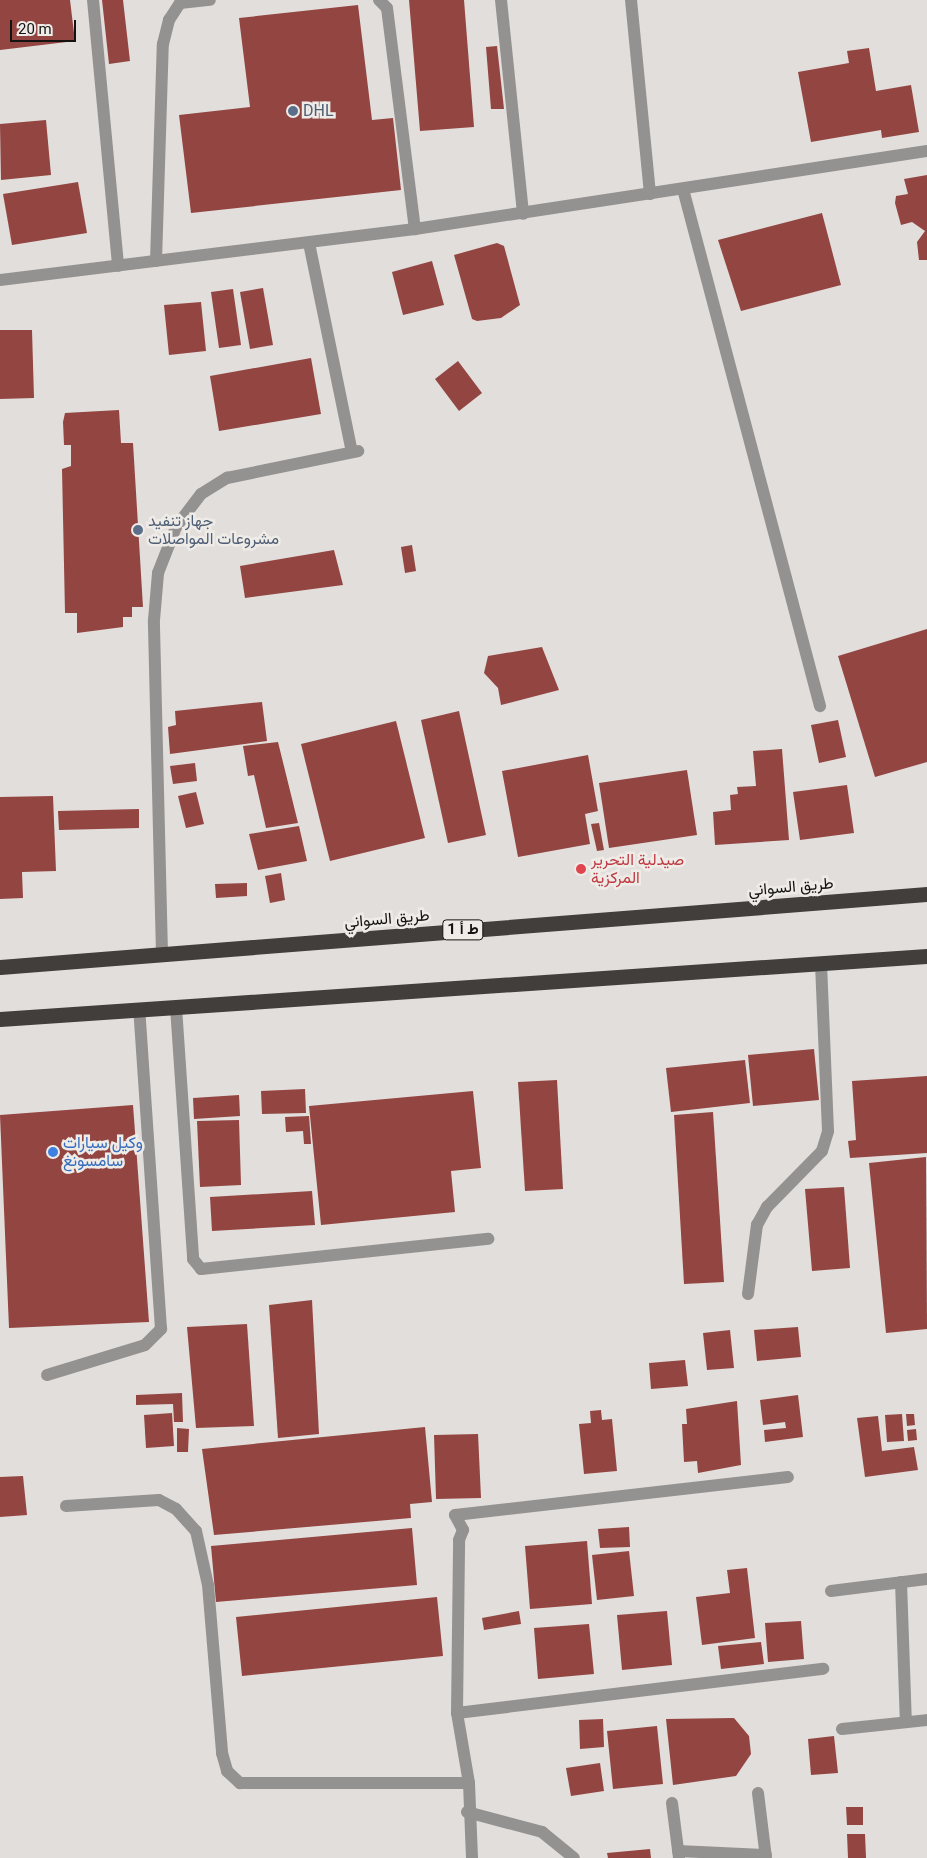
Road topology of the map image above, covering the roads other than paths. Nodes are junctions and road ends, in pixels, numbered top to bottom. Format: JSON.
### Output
{"nodes":[{"id":1,"x":93,"y":0,"type":"edge"},
{"id":2,"x":210,"y":0,"type":"edge"},
{"id":3,"x":380,"y":0,"type":"edge"},
{"id":4,"x":501,"y":0,"type":"edge"},
{"id":5,"x":631,"y":0,"type":"edge"},
{"id":6,"x":927,"y":151,"type":"edge"},
{"id":7,"x":683,"y":189,"type":"junction"},
{"id":8,"x":650,"y":194,"type":"junction"},
{"id":9,"x":523,"y":214,"type":"junction"},
{"id":10,"x":415,"y":229,"type":"junction"},
{"id":11,"x":309,"y":243,"type":"junction"},
{"id":12,"x":156,"y":261,"type":"junction"},
{"id":13,"x":118,"y":266,"type":"junction"},
{"id":14,"x":0,"y":280,"type":"edge"},
{"id":15,"x":820,"y":706,"type":"dead end"},
{"id":16,"x":927,"y":894,"type":"edge"},
{"id":17,"x":162,"y":954,"type":"junction"},
{"id":18,"x":927,"y":956,"type":"edge"},
{"id":19,"x":821,"y":964,"type":"junction"},
{"id":20,"x":0,"y":967,"type":"edge"},
{"id":21,"x":176,"y":1007,"type":"junction"},
{"id":22,"x":138,"y":1010,"type":"junction"},
{"id":23,"x":0,"y":1019,"type":"edge"},
{"id":24,"x":488,"y":1239,"type":"dead end"},
{"id":25,"x":748,"y":1294,"type":"dead end"},
{"id":26,"x":47,"y":1375,"type":"dead end"},
{"id":27,"x":788,"y":1477,"type":"dead end"},
{"id":28,"x":66,"y":1506,"type":"dead end"},
{"id":29,"x":927,"y":1579,"type":"edge"},
{"id":30,"x":901,"y":1582,"type":"junction"},
{"id":31,"x":832,"y":1590,"type":"dead end"},
{"id":32,"x":823,"y":1669,"type":"dead end"},
{"id":33,"x":457,"y":1713,"type":"junction"},
{"id":34,"x":927,"y":1720,"type":"edge"},
{"id":35,"x":906,"y":1722,"type":"junction"},
{"id":36,"x":842,"y":1729,"type":"dead end"},
{"id":37,"x":469,"y":1782,"type":"junction"},
{"id":38,"x":758,"y":1793,"type":"dead end"},
{"id":39,"x":672,"y":1803,"type":"dead end"},
{"id":40,"x":467,"y":1812,"type":"junction"},
{"id":41,"x":678,"y":1854,"type":"edge"},
{"id":42,"x":766,"y":1856,"type":"edge"},
{"id":43,"x":472,"y":1858,"type":"edge"},
{"id":44,"x":574,"y":1858,"type":"edge"}],
"edges":[{"from":1,"to":13,"type":"street"},
{"from":2,"to":12,"type":"street"},
{"from":3,"to":10,"type":"street"},
{"from":4,"to":9,"type":"street"},
{"from":5,"to":8,"type":"street"},
{"from":6,"to":7,"type":"street"},
{"from":7,"to":8,"type":"street"},
{"from":7,"to":15,"type":"street"},
{"from":8,"to":9,"type":"street"},
{"from":9,"to":10,"type":"street"},
{"from":10,"to":11,"type":"street"},
{"from":11,"to":12,"type":"street"},
{"from":11,"to":17,"type":"street"},
{"from":12,"to":13,"type":"street"},
{"from":13,"to":14,"type":"street"},
{"from":16,"to":17,"type":"highway","name":"طريق السواني","number":"ط أ 1"},
{"from":17,"to":20,"type":"highway","name":"طريق السواني","number":"ط أ 1"},
{"from":18,"to":19,"type":"highway"},
{"from":19,"to":21,"type":"highway"},
{"from":19,"to":25,"type":"street"},
{"from":21,"to":22,"type":"highway"},
{"from":21,"to":24,"type":"street"},
{"from":22,"to":23,"type":"highway"},
{"from":22,"to":26,"type":"street"},
{"from":27,"to":33,"type":"street"},
{"from":28,"to":37,"type":"street"},
{"from":29,"to":30,"type":"street"},
{"from":30,"to":31,"type":"street"},
{"from":30,"to":35,"type":"street"},
{"from":32,"to":33,"type":"street"},
{"from":33,"to":37,"type":"street"},
{"from":34,"to":35,"type":"street"},
{"from":35,"to":36,"type":"street"},
{"from":37,"to":40,"type":"street"},
{"from":38,"to":42,"type":"street"},
{"from":39,"to":41,"type":"street"},
{"from":40,"to":43,"type":"street"},
{"from":40,"to":44,"type":"street"},
{"from":41,"to":42,"type":"street"}]}
